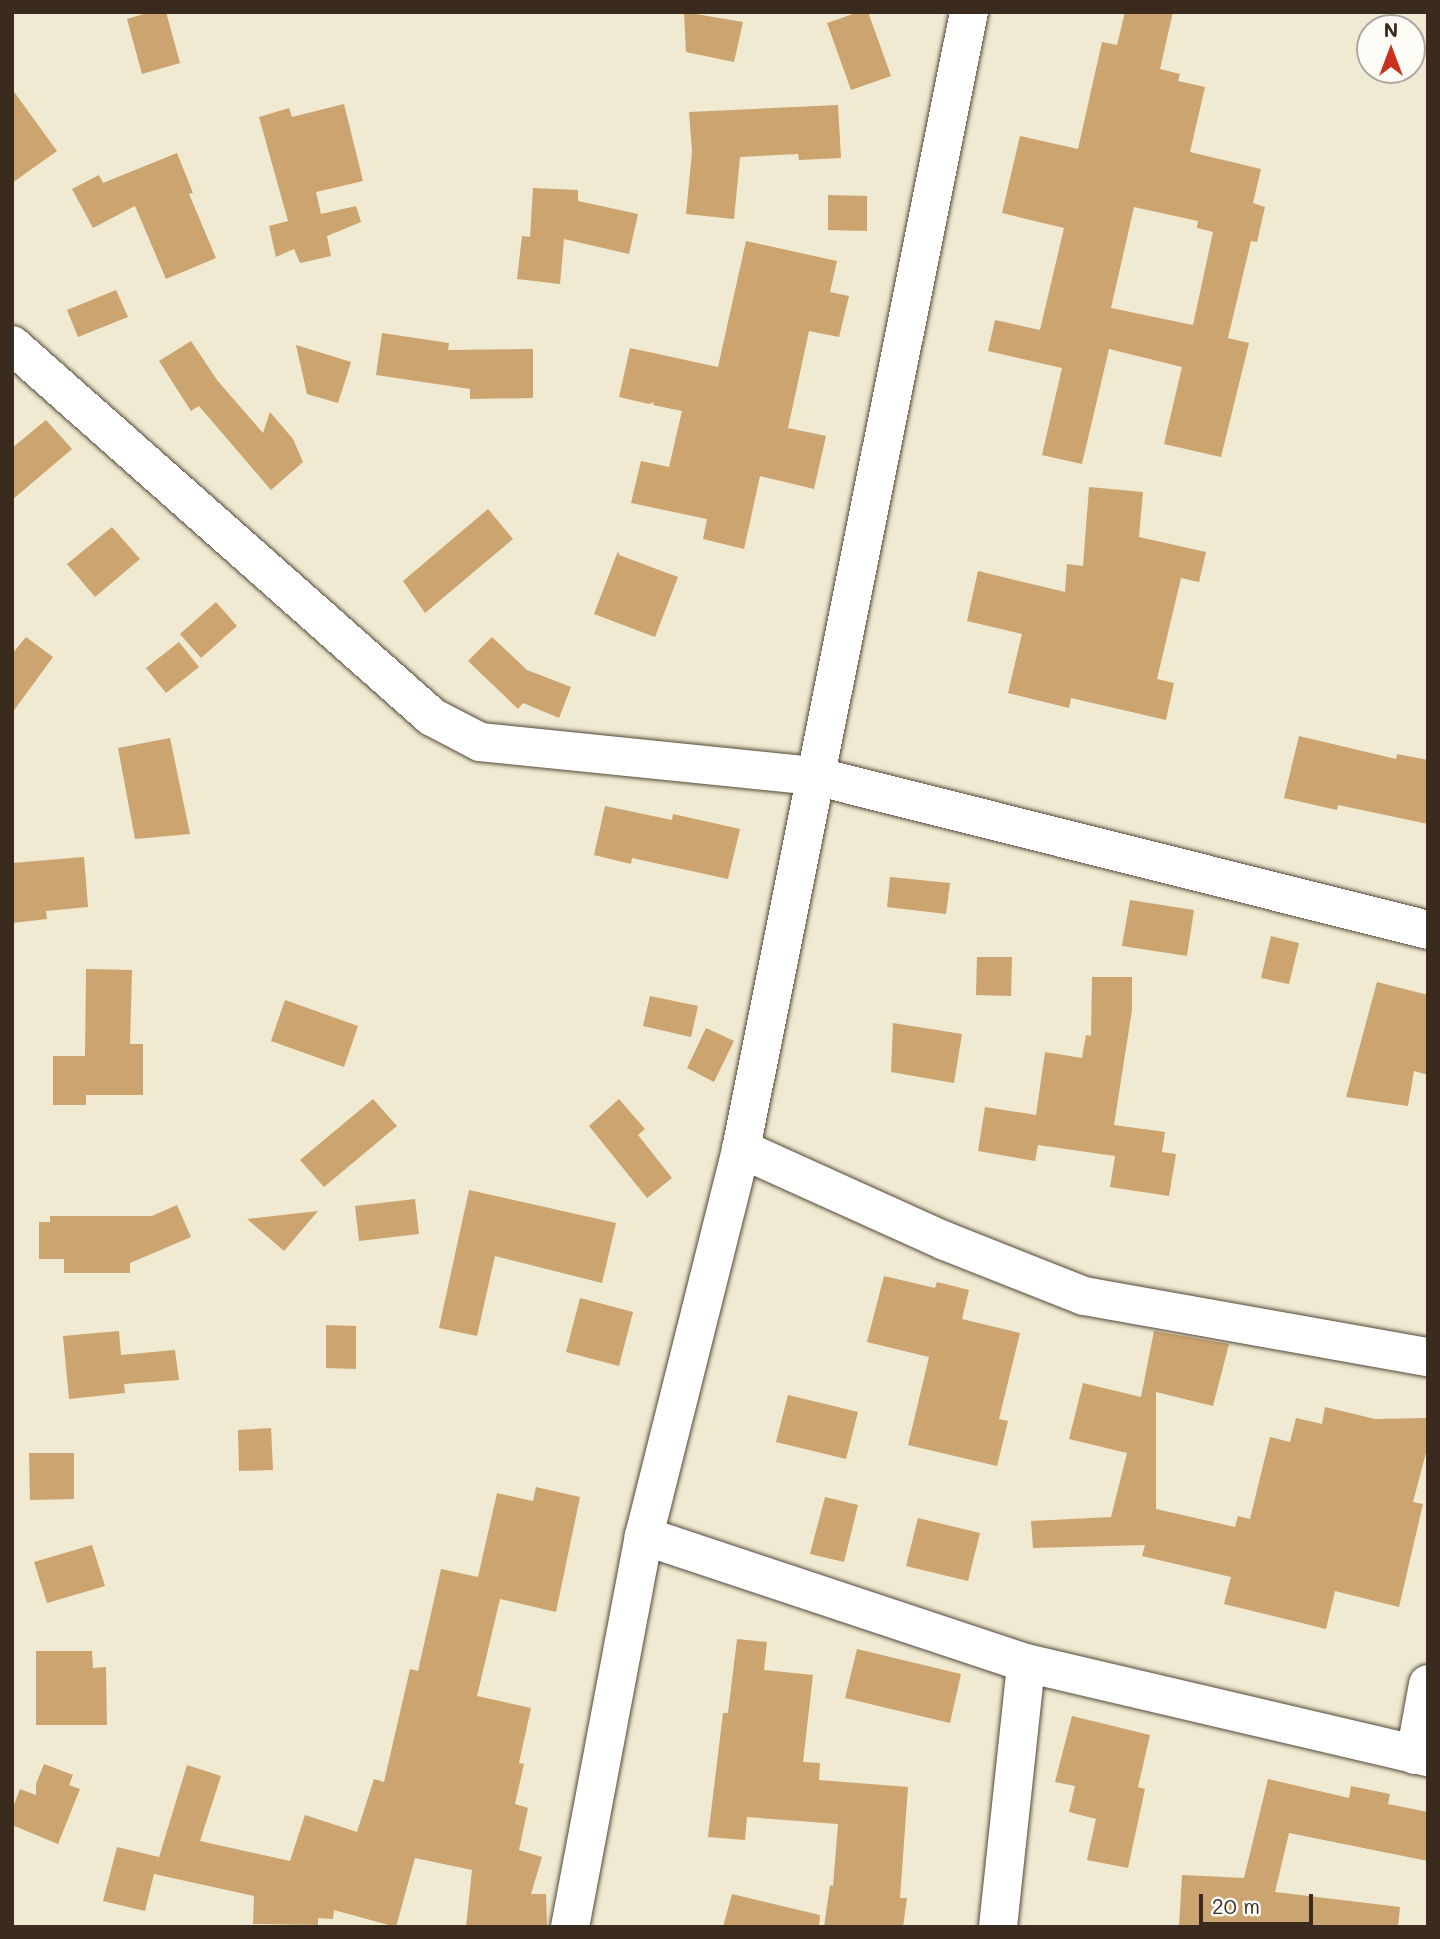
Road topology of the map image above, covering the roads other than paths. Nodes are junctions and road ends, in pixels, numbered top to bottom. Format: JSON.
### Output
{"nodes":[{"id":1,"x":969,"y":12,"type":"edge"},
{"id":2,"x":12,"y":345,"type":"edge"},
{"id":3,"x":815,"y":776,"type":"junction"},
{"id":4,"x":1428,"y":930,"type":"edge"},
{"id":5,"x":741,"y":1149,"type":"junction"},
{"id":6,"x":1428,"y":1357,"type":"edge"},
{"id":7,"x":644,"y":1536,"type":"junction"},
{"id":8,"x":1026,"y":1664,"type":"junction"},
{"id":9,"x":1428,"y":1684,"type":"edge"},
{"id":10,"x":1421,"y":1756,"type":"edge"},
{"id":11,"x":570,"y":1927,"type":"edge"},
{"id":12,"x":998,"y":1927,"type":"edge"}],
"edges":[{"from":1,"to":3,"type":"street"},
{"from":2,"to":3,"type":"street"},
{"from":3,"to":4,"type":"street"},
{"from":3,"to":5,"type":"street"},
{"from":5,"to":6,"type":"street"},
{"from":5,"to":7,"type":"street"},
{"from":7,"to":8,"type":"street"},
{"from":7,"to":11,"type":"street"},
{"from":8,"to":10,"type":"street"},
{"from":8,"to":12,"type":"street"},
{"from":9,"to":10,"type":"street"}]}
